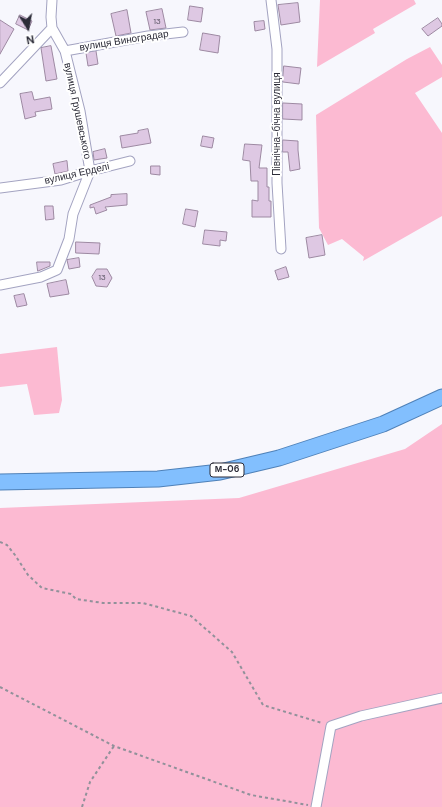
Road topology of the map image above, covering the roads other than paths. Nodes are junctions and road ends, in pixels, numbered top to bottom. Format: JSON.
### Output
{"nodes":[{"id":1,"x":52,"y":0,"type":"edge"},
{"id":2,"x":271,"y":0,"type":"edge"},
{"id":3,"x":52,"y":28,"type":"junction"},
{"id":4,"x":183,"y":32,"type":"dead end"},
{"id":5,"x":65,"y":51,"type":"junction"},
{"id":6,"x":0,"y":83,"type":"edge"},
{"id":7,"x":130,"y":161,"type":"dead end"},
{"id":8,"x":90,"y":171,"type":"junction"},
{"id":9,"x":0,"y":188,"type":"edge"},
{"id":10,"x":281,"y":249,"type":"dead end"},
{"id":11,"x":0,"y":285,"type":"edge"},
{"id":12,"x":442,"y":397,"type":"edge"},
{"id":13,"x":0,"y":482,"type":"edge"},
{"id":14,"x":442,"y":698,"type":"edge"},
{"id":15,"x":316,"y":806,"type":"edge"}],
"edges":[{"from":1,"to":3,"type":"street"},
{"from":2,"to":10,"type":"street","name":"Північна-бічна вулиця"},
{"from":3,"to":5,"type":"street","name":"вулиця Грушевського"},
{"from":3,"to":6,"type":"street"},
{"from":4,"to":5,"type":"street","name":"вулиця Виноградар"},
{"from":5,"to":8,"type":"street","name":"вулиця Грушевського"},
{"from":7,"to":8,"type":"street","name":"вулиця Ерделі"},
{"from":8,"to":9,"type":"street","name":"вулиця Ерделі"},
{"from":8,"to":11,"type":"street","name":"вулиця Грушевського"},
{"from":12,"to":13,"type":"highway","number":"М-06"},
{"from":14,"to":15,"type":"street"}]}
